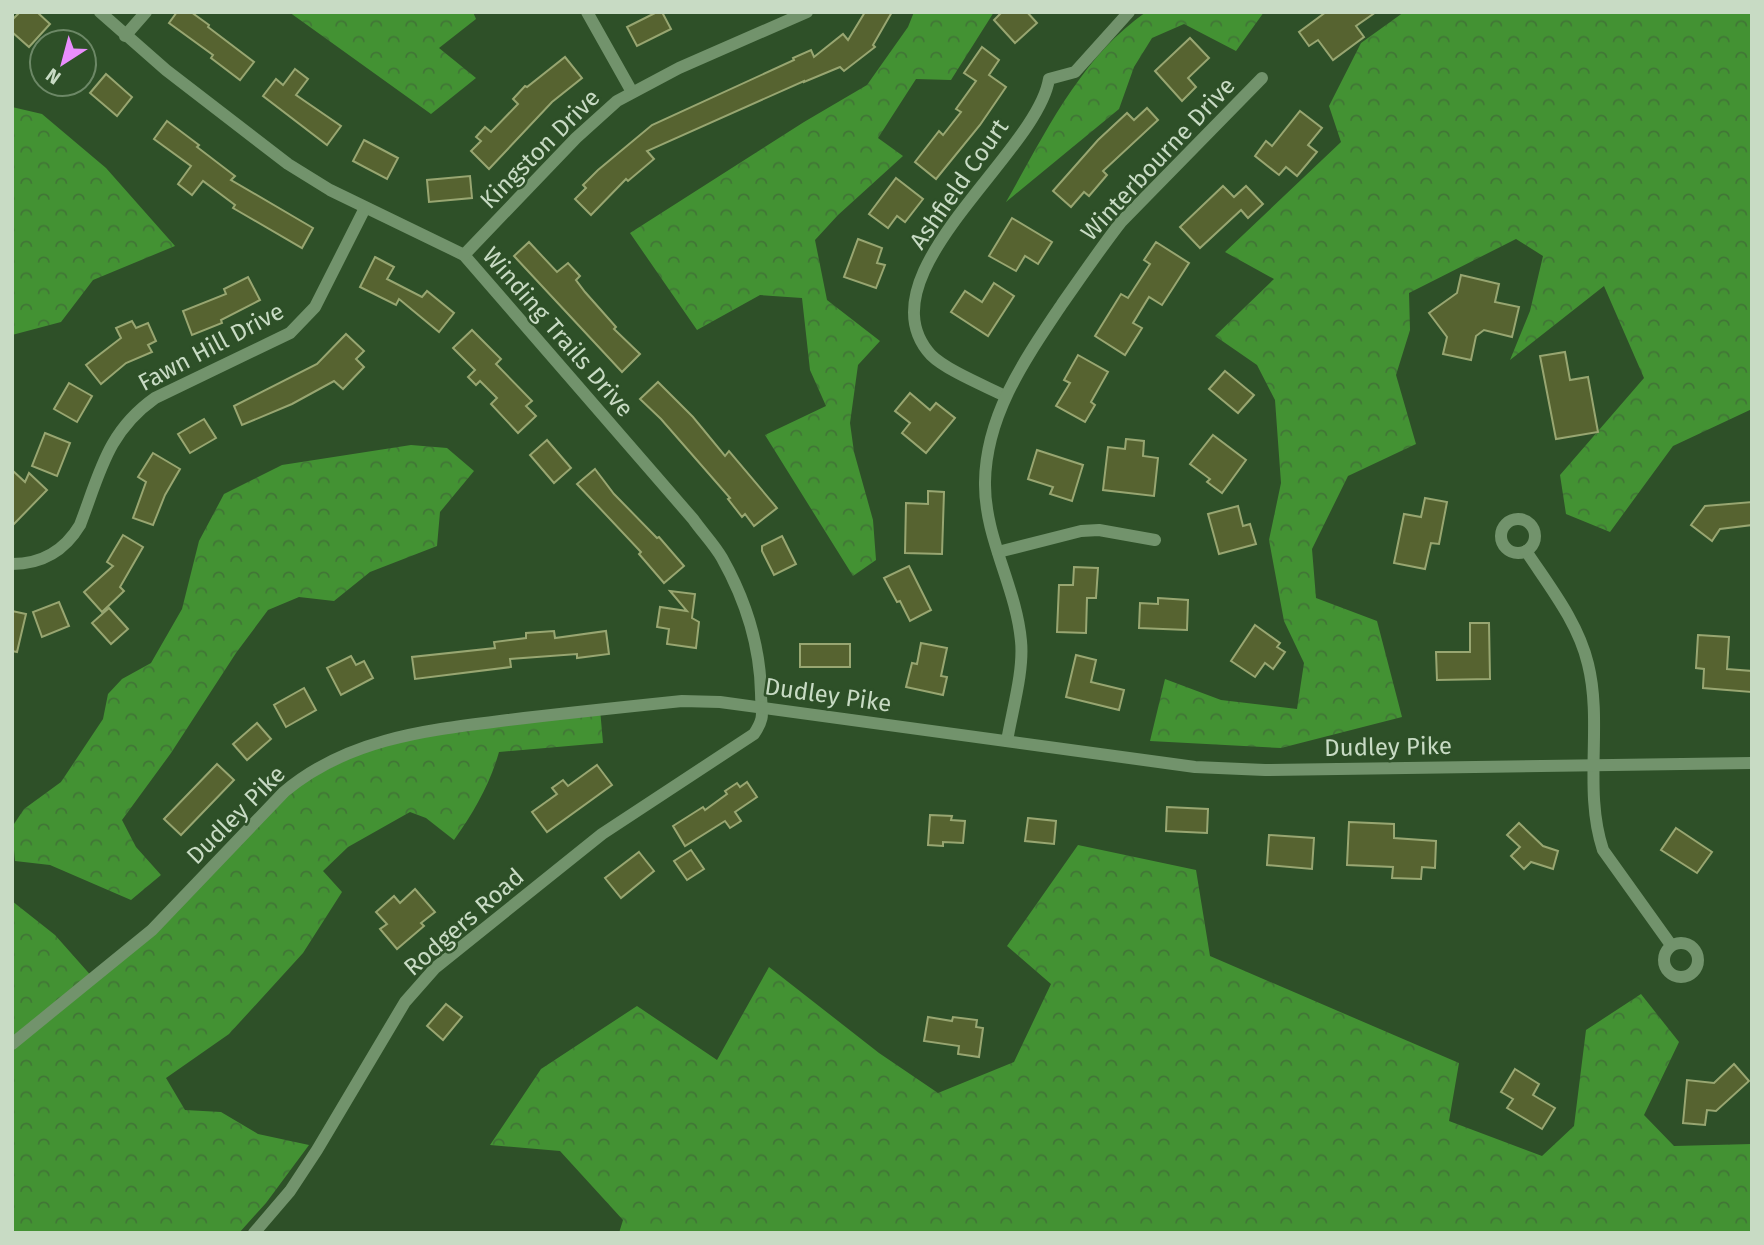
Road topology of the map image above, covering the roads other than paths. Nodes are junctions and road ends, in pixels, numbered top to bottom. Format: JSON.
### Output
{"nodes":[{"id":1,"x":100,"y":12,"type":"edge"},
{"id":2,"x":146,"y":12,"type":"edge"},
{"id":3,"x":587,"y":12,"type":"edge"},
{"id":4,"x":807,"y":12,"type":"edge"},
{"id":5,"x":1129,"y":12,"type":"edge"},
{"id":6,"x":125,"y":36,"type":"junction"},
{"id":7,"x":1262,"y":78,"type":"dead end"},
{"id":8,"x":632,"y":92,"type":"junction"},
{"id":9,"x":365,"y":208,"type":"junction"},
{"id":10,"x":464,"y":255,"type":"junction"},
{"id":11,"x":1005,"y":397,"type":"junction"},
{"id":12,"x":1155,"y":540,"type":"dead end"},
{"id":13,"x":1526,"y":551,"type":"dead end"},
{"id":14,"x":998,"y":552,"type":"junction"},
{"id":15,"x":12,"y":564,"type":"edge"},
{"id":16,"x":761,"y":706,"type":"junction"},
{"id":17,"x":1007,"y":741,"type":"junction"},
{"id":18,"x":1752,"y":763,"type":"edge"},
{"id":19,"x":1593,"y":765,"type":"junction"},
{"id":20,"x":1671,"y":945,"type":"dead end"},
{"id":21,"x":12,"y":1044,"type":"edge"},
{"id":22,"x":254,"y":1233,"type":"edge"}],
"edges":[{"from":1,"to":6,"type":"street","name":"Winding Trails Drive"},
{"from":2,"to":6,"type":"street"},
{"from":3,"to":8,"type":"street"},
{"from":4,"to":8,"type":"street","name":"Kingston Drive"},
{"from":5,"to":11,"type":"street","name":"Ashfield Court"},
{"from":6,"to":9,"type":"street","name":"Winding Trails Drive"},
{"from":7,"to":11,"type":"street","name":"Winterbourne Drive"},
{"from":8,"to":10,"type":"street","name":"Kingston Drive"},
{"from":9,"to":10,"type":"street","name":"Winding Trails Drive"},
{"from":9,"to":15,"type":"street","name":"Fawn Hill Drive"},
{"from":10,"to":16,"type":"street","name":"Winding Trails Drive"},
{"from":11,"to":14,"type":"street","name":"Winterbourne Drive"},
{"from":12,"to":14,"type":"street"},
{"from":13,"to":19,"type":"street"},
{"from":14,"to":17,"type":"street","name":"Winterbourne Drive"},
{"from":16,"to":17,"type":"street","name":"Dudley Pike"},
{"from":16,"to":21,"type":"street","name":"Dudley Pike"},
{"from":16,"to":22,"type":"street","name":"Rodgers Road"},
{"from":17,"to":19,"type":"street","name":"Dudley Pike"},
{"from":18,"to":19,"type":"street","name":"Dudley Pike"},
{"from":19,"to":20,"type":"street"}]}
